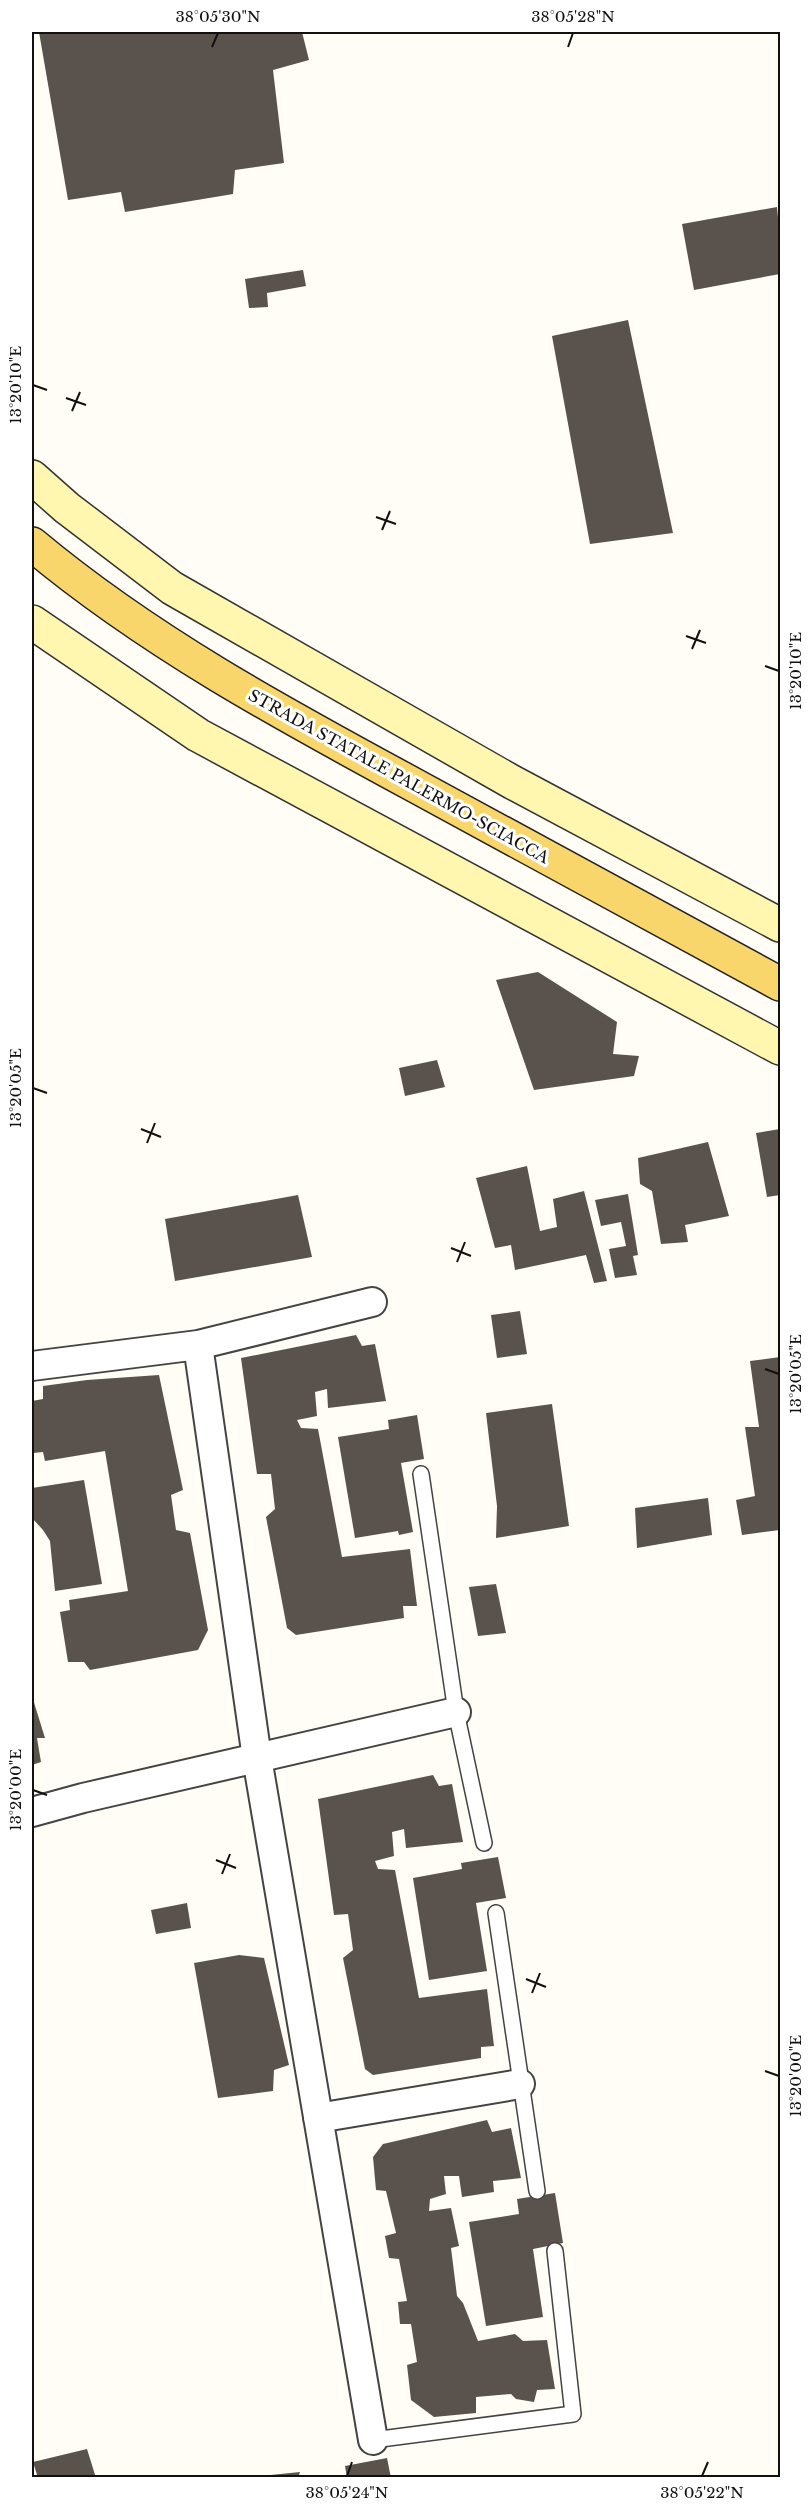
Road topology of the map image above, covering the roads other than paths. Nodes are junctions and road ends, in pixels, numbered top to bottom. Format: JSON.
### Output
{"nodes":[{"id":1,"x":32,"y":477,"type":"edge"},
{"id":2,"x":32,"y":544,"type":"edge"},
{"id":3,"x":32,"y":558,"type":"edge"},
{"id":4,"x":78,"y":583,"type":"junction"},
{"id":5,"x":32,"y":622,"type":"edge"},
{"id":6,"x":780,"y":925,"type":"edge"},
{"id":7,"x":780,"y":984,"type":"edge"},
{"id":8,"x":780,"y":1048,"type":"edge"},
{"id":9,"x":372,"y":1302,"type":"dead end"},
{"id":10,"x":198,"y":1345,"type":"junction"},
{"id":11,"x":32,"y":1366,"type":"edge"},
{"id":12,"x":422,"y":1474,"type":"dead end"},
{"id":13,"x":456,"y":1712,"type":"junction"},
{"id":14,"x":257,"y":1758,"type":"junction"},
{"id":15,"x":32,"y":1812,"type":"edge"},
{"id":16,"x":484,"y":1843,"type":"dead end"},
{"id":17,"x":496,"y":1912,"type":"dead end"},
{"id":18,"x":520,"y":2084,"type":"junction"},
{"id":19,"x":318,"y":2118,"type":"junction"},
{"id":20,"x":537,"y":2192,"type":"dead end"},
{"id":21,"x":555,"y":2251,"type":"dead end"},
{"id":22,"x":373,"y":2440,"type":"joint"}],
"edges":[{"from":1,"to":6,"type":"main road"},
{"from":2,"to":4,"type":"main road","name":"STRADA STATALE PALERMO-SCIACCA"},
{"from":3,"to":4,"type":"main road"},
{"from":4,"to":7,"type":"main road","name":"STRADA STATALE PALERMO-SCIACCA"},
{"from":5,"to":8,"type":"main road"},
{"from":9,"to":10,"type":"street"},
{"from":10,"to":11,"type":"street"},
{"from":10,"to":14,"type":"street"},
{"from":12,"to":13,"type":"lane"},
{"from":13,"to":14,"type":"street"},
{"from":13,"to":16,"type":"lane"},
{"from":14,"to":15,"type":"street"},
{"from":14,"to":19,"type":"street"},
{"from":17,"to":18,"type":"lane"},
{"from":18,"to":19,"type":"street"},
{"from":18,"to":20,"type":"lane"},
{"from":19,"to":22,"type":"street"},
{"from":21,"to":22,"type":"lane"}]}
